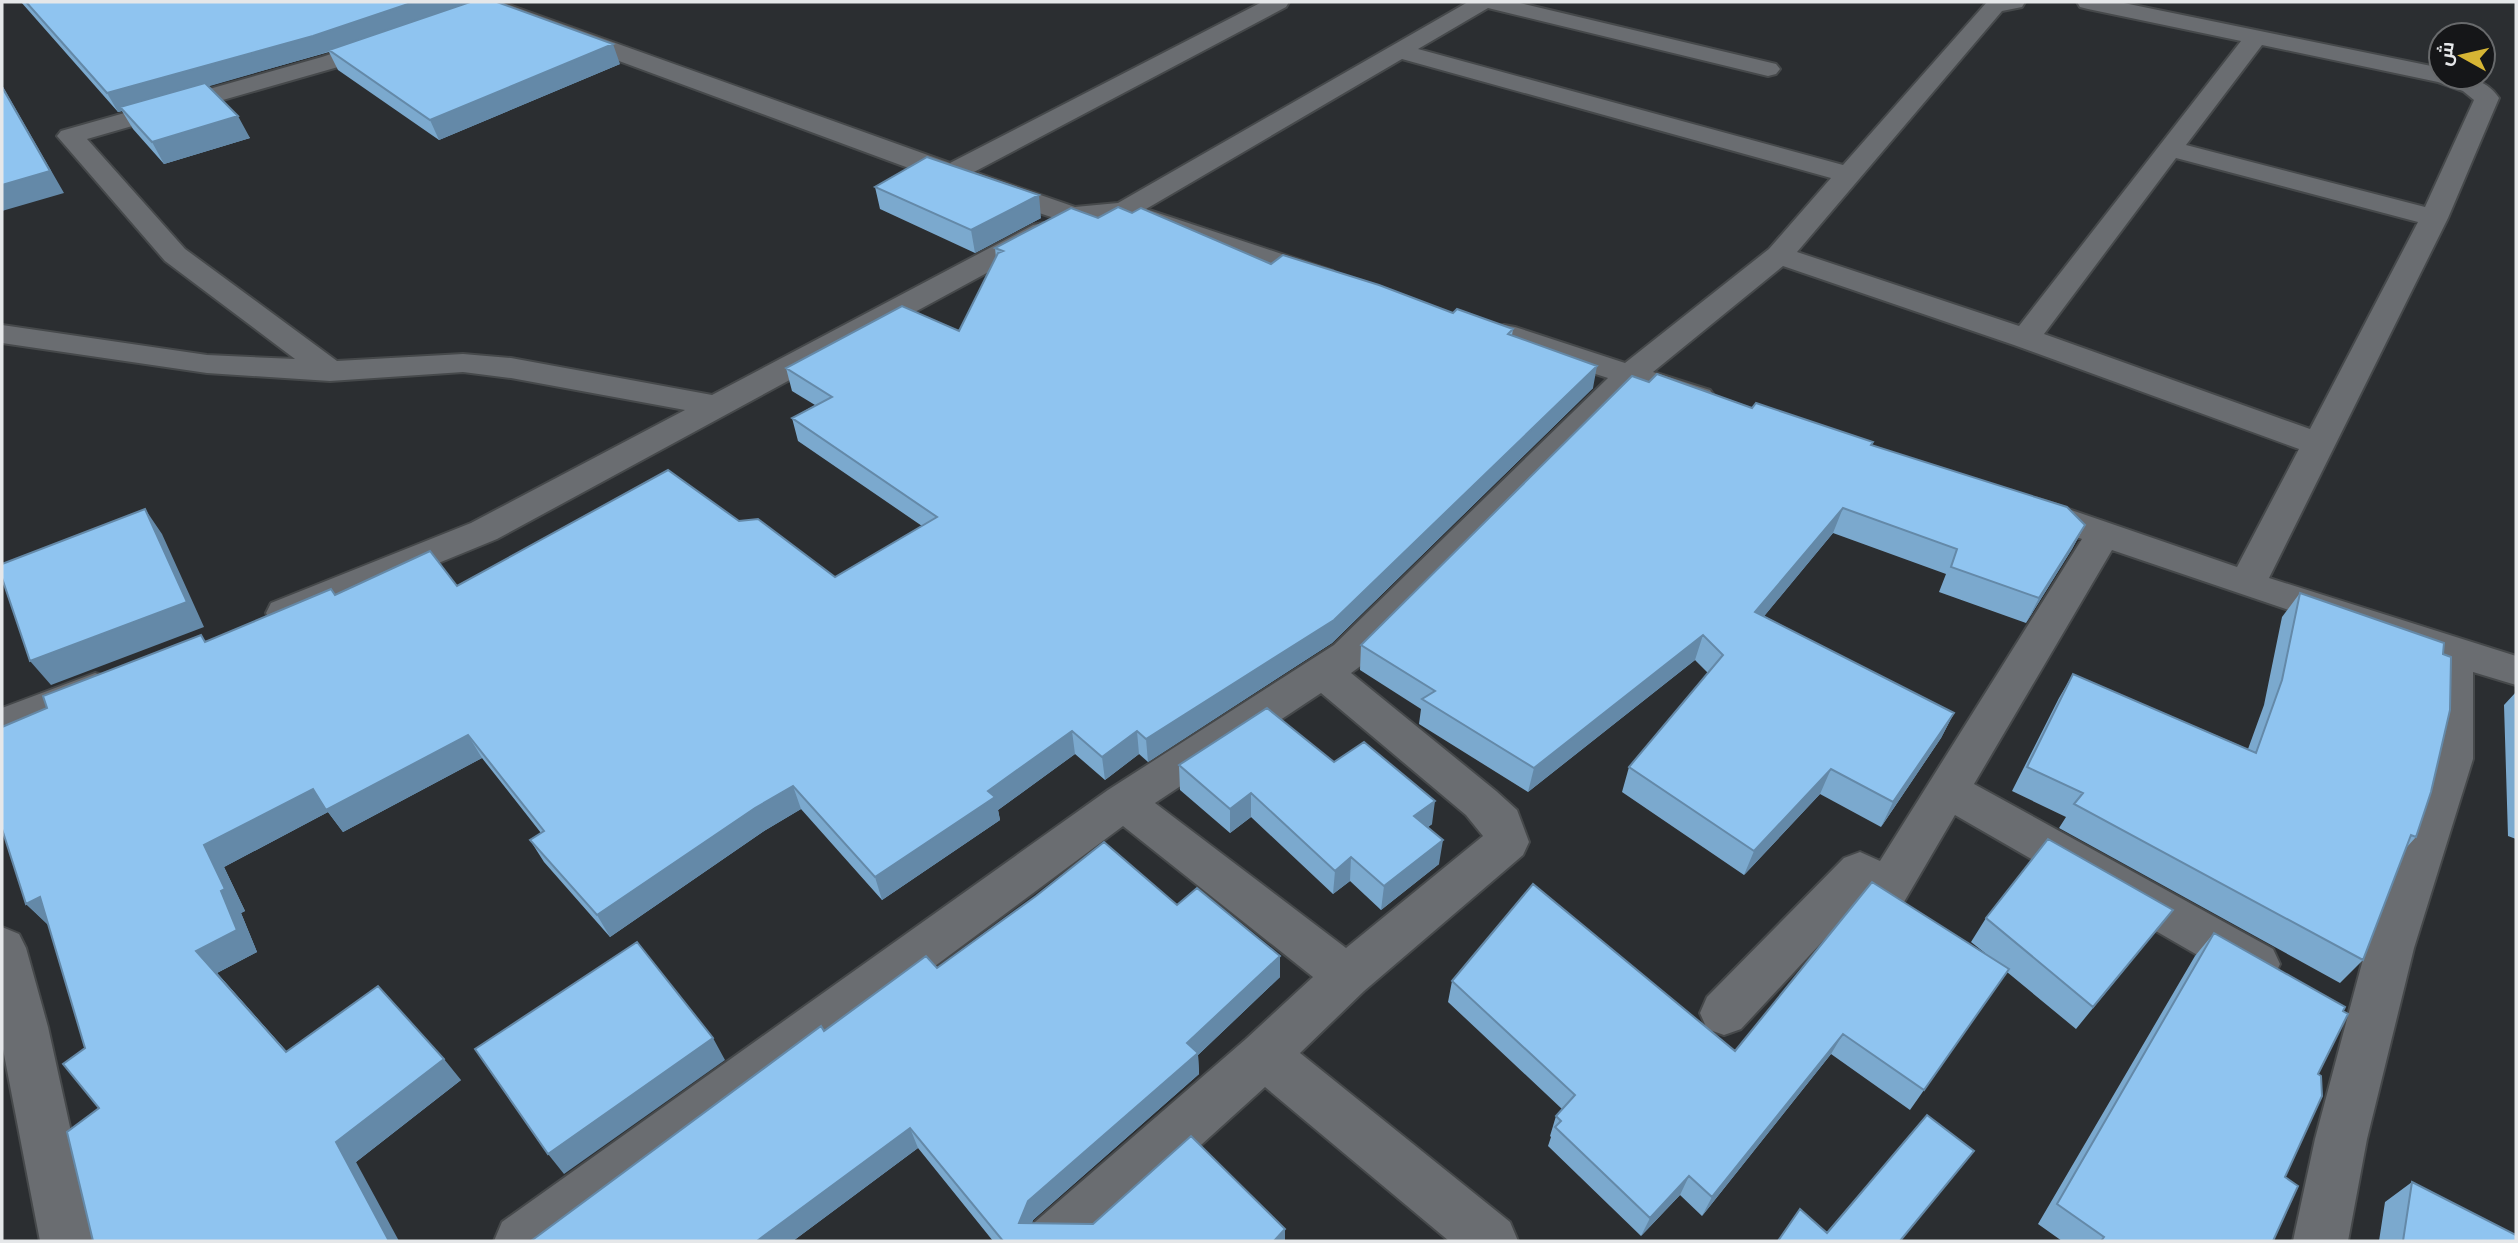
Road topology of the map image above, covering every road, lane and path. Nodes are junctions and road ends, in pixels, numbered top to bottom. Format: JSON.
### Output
{"nodes":[{"id":1,"x":1278,"y":2,"type":"edge"},
{"id":2,"x":1483,"y":2,"type":"edge"},
{"id":3,"x":1490,"y":2,"type":"edge"},
{"id":4,"x":2088,"y":2,"type":"edge"},
{"id":5,"x":1995,"y":3,"type":"edge"},
{"id":6,"x":479,"y":7,"type":"edge"},
{"id":7,"x":404,"y":36,"type":"edge"},
{"id":8,"x":2256,"y":37,"type":"junction"},
{"id":9,"x":1398,"y":51,"type":"junction"},
{"id":10,"x":1768,"y":69,"type":"dead end"},
{"id":11,"x":2427,"y":72,"type":"edge"},
{"id":12,"x":2478,"y":91,"type":"edge"},
{"id":13,"x":2172,"y":149,"type":"junction"},
{"id":14,"x":950,"y":174,"type":"junction"},
{"id":15,"x":1847,"y":174,"type":"junction"},
{"id":16,"x":1124,"y":211,"type":"junction"},
{"id":17,"x":1073,"y":215,"type":"junction"},
{"id":18,"x":2434,"y":218,"type":"junction"},
{"id":19,"x":1779,"y":255,"type":"junction"},
{"id":20,"x":1345,"y":285,"type":"edge"},
{"id":21,"x":1475,"y":326,"type":"edge"},
{"id":22,"x":2,"y":334,"type":"edge"},
{"id":23,"x":2025,"y":338,"type":"junction"},
{"id":24,"x":330,"y":371,"type":"junction"},
{"id":25,"x":1630,"y":374,"type":"junction"},
{"id":26,"x":1723,"y":405,"type":"edge"},
{"id":27,"x":719,"y":406,"type":"junction"},
{"id":28,"x":2319,"y":443,"type":"junction"},
{"id":29,"x":2012,"y":502,"type":"edge"},
{"id":30,"x":2104,"y":533,"type":"junction"},
{"id":31,"x":2247,"y":584,"type":"junction"},
{"id":32,"x":253,"y":626,"type":"edge"},
{"id":33,"x":2453,"y":651,"type":"junction"},
{"id":34,"x":2516,"y":671,"type":"edge"},
{"id":35,"x":1322,"y":672,"type":"junction"},
{"id":36,"x":127,"y":675,"type":"edge"},
{"id":37,"x":2,"y":724,"type":"edge"},
{"id":38,"x":1947,"y":790,"type":"junction"},
{"id":39,"x":1123,"y":802,"type":"junction"},
{"id":40,"x":2,"y":948,"type":"edge"},
{"id":41,"x":1347,"y":976,"type":"junction"},
{"id":42,"x":2333,"y":1007,"type":"junction"},
{"id":43,"x":1724,"y":1013,"type":"dead end"},
{"id":44,"x":1264,"y":1055,"type":"junction"},
{"id":45,"x":68,"y":1241,"type":"edge"},
{"id":46,"x":521,"y":1241,"type":"edge"},
{"id":47,"x":1054,"y":1241,"type":"edge"},
{"id":48,"x":1491,"y":1241,"type":"edge"},
{"id":49,"x":2321,"y":1241,"type":"edge"}],
"edges":[{"from":1,"to":14,"type":"street"},
{"from":2,"to":9,"type":"street"},
{"from":3,"to":10,"type":"street"},
{"from":4,"to":8,"type":"street"},
{"from":5,"to":15,"type":"street"},
{"from":6,"to":14,"type":"street"},
{"from":7,"to":24,"type":"street"},
{"from":8,"to":11,"type":"street"},
{"from":8,"to":13,"type":"street"},
{"from":9,"to":15,"type":"street"},
{"from":9,"to":16,"type":"street"},
{"from":12,"to":18,"type":"street"},
{"from":13,"to":18,"type":"street"},
{"from":13,"to":23,"type":"street"},
{"from":14,"to":17,"type":"street"},
{"from":15,"to":19,"type":"street"},
{"from":16,"to":17,"type":"street"},
{"from":16,"to":20,"type":"street"},
{"from":17,"to":27,"type":"street"},
{"from":18,"to":28,"type":"street"},
{"from":19,"to":23,"type":"street"},
{"from":19,"to":25,"type":"street"},
{"from":21,"to":25,"type":"street"},
{"from":22,"to":24,"type":"street"},
{"from":23,"to":28,"type":"street"},
{"from":24,"to":27,"type":"street"},
{"from":25,"to":26,"type":"street"},
{"from":25,"to":35,"type":"street"},
{"from":27,"to":32,"type":"street"},
{"from":28,"to":31,"type":"street"},
{"from":29,"to":30,"type":"street"},
{"from":30,"to":31,"type":"street"},
{"from":30,"to":38,"type":"street"},
{"from":31,"to":33,"type":"street"},
{"from":33,"to":34,"type":"street"},
{"from":33,"to":42,"type":"street"},
{"from":35,"to":39,"type":"street"},
{"from":35,"to":41,"type":"street"},
{"from":36,"to":37,"type":"street"},
{"from":38,"to":42,"type":"street"},
{"from":38,"to":43,"type":"street"},
{"from":39,"to":41,"type":"street"},
{"from":39,"to":46,"type":"street"},
{"from":40,"to":45,"type":"street"},
{"from":41,"to":44,"type":"street"},
{"from":42,"to":49,"type":"street"},
{"from":44,"to":47,"type":"street"},
{"from":44,"to":48,"type":"street"}]}
